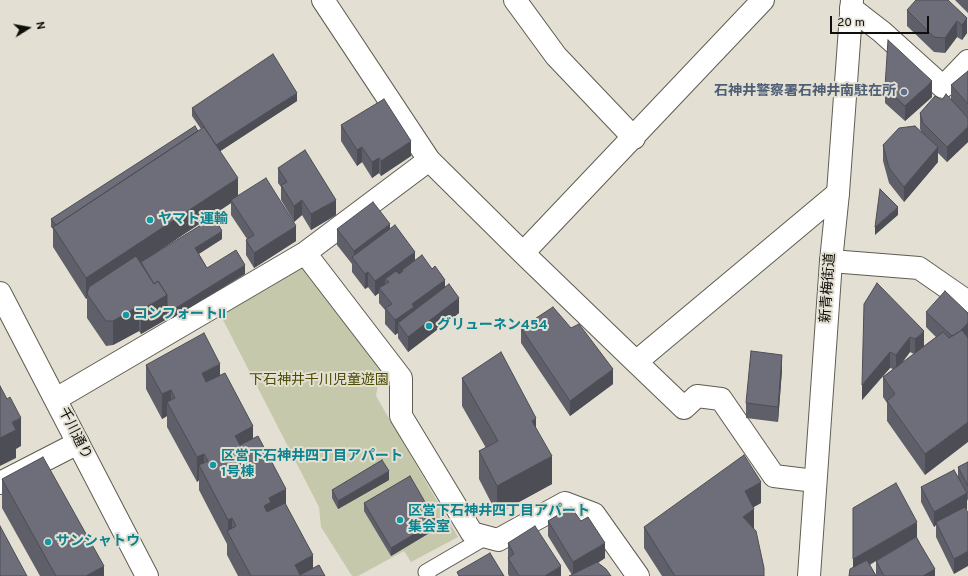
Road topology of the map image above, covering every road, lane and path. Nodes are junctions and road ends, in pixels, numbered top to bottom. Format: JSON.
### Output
{"nodes":[{"id":1,"x":323,"y":0,"type":"edge"},
{"id":2,"x":515,"y":0,"type":"edge"},
{"id":3,"x":763,"y":0,"type":"edge"},
{"id":4,"x":851,"y":4,"type":"edge"},
{"id":5,"x":968,"y":61,"type":"edge"},
{"id":6,"x":634,"y":138,"type":"junction"},
{"id":7,"x":429,"y":160,"type":"junction"},
{"id":8,"x":838,"y":193,"type":"junction"},
{"id":9,"x":305,"y":253,"type":"junction"},
{"id":10,"x":523,"y":253,"type":"junction"},
{"id":11,"x":831,"y":261,"type":"junction"},
{"id":12,"x":0,"y":293,"type":"edge"},
{"id":13,"x":968,"y":302,"type":"edge"},
{"id":14,"x":636,"y":362,"type":"junction"},
{"id":15,"x":56,"y":399,"type":"junction"},
{"id":16,"x":78,"y":443,"type":"junction"},
{"id":17,"x":815,"y":481,"type":"junction"},
{"id":18,"x":0,"y":483,"type":"edge"},
{"id":19,"x":486,"y":537,"type":"junction"},
{"id":20,"x":147,"y":576,"type":"edge"},
{"id":21,"x":428,"y":576,"type":"edge"},
{"id":22,"x":638,"y":576,"type":"edge"},
{"id":23,"x":809,"y":576,"type":"edge"}],
"edges":[{"from":1,"to":7,"type":"street"},
{"from":2,"to":6,"type":"street"},
{"from":3,"to":6,"type":"street"},
{"from":4,"to":5,"type":"street"},
{"from":4,"to":8,"type":"street","name":"新青梅街道"},
{"from":6,"to":10,"type":"street"},
{"from":7,"to":9,"type":"street"},
{"from":7,"to":10,"type":"street"},
{"from":8,"to":11,"type":"street","name":"新青梅街道"},
{"from":8,"to":14,"type":"street"},
{"from":9,"to":15,"type":"street"},
{"from":9,"to":19,"type":"street"},
{"from":10,"to":14,"type":"street"},
{"from":11,"to":13,"type":"street"},
{"from":11,"to":17,"type":"street","name":"新青梅街道"},
{"from":12,"to":15,"type":"street","name":"千川通り"},
{"from":14,"to":17,"type":"street"},
{"from":15,"to":16,"type":"street","name":"千川通り"},
{"from":16,"to":18,"type":"street"},
{"from":16,"to":20,"type":"street","name":"千川通り"},
{"from":17,"to":23,"type":"street","name":"新青梅街道"},
{"from":19,"to":21,"type":"lane"},
{"from":19,"to":22,"type":"street"}]}
